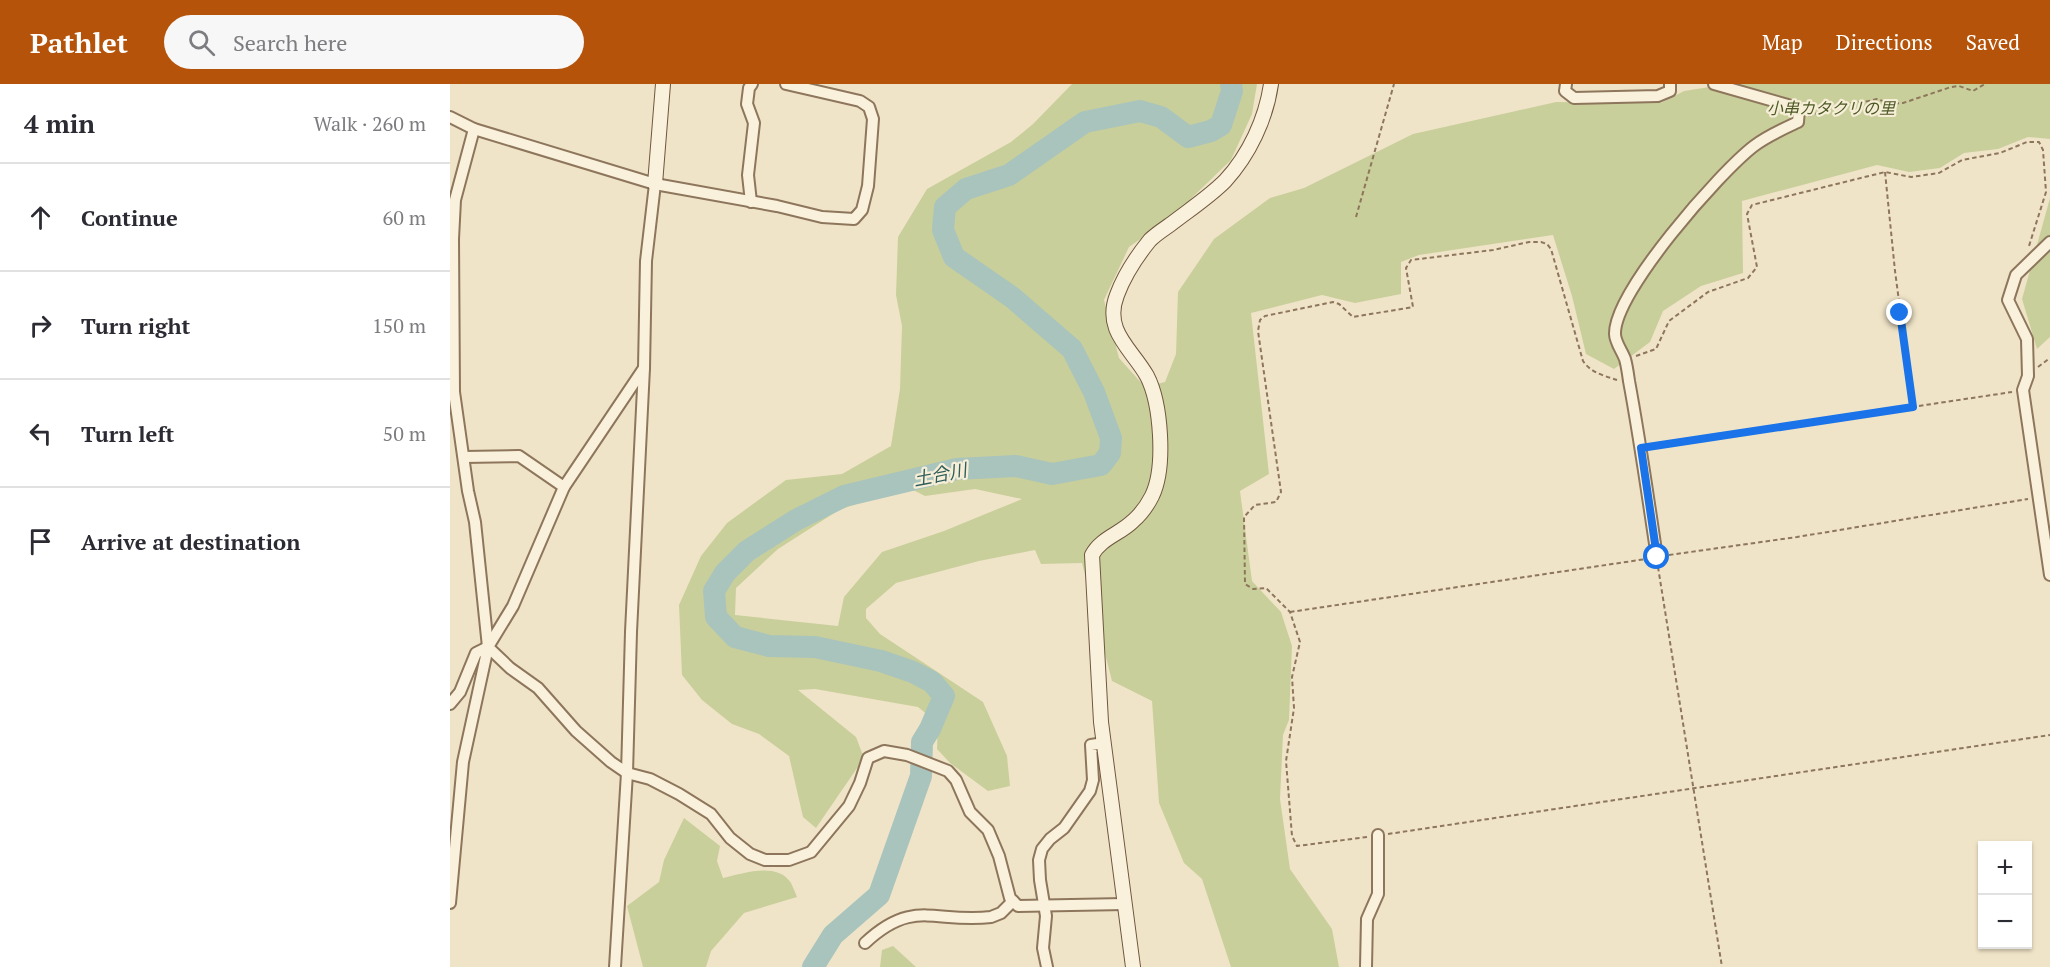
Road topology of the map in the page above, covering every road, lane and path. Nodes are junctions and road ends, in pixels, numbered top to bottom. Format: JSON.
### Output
{"nodes":[{"id":1,"x":663,"y":84,"type":"edge"},
{"id":2,"x":752,"y":84,"type":"edge"},
{"id":3,"x":786,"y":84,"type":"edge"},
{"id":4,"x":1272,"y":84,"type":"edge"},
{"id":5,"x":1394,"y":84,"type":"edge"},
{"id":6,"x":1566,"y":84,"type":"edge"},
{"id":7,"x":1670,"y":84,"type":"edge"},
{"id":8,"x":1714,"y":84,"type":"edge"},
{"id":9,"x":1985,"y":84,"type":"edge"},
{"id":10,"x":450,"y":117,"type":"edge"},
{"id":11,"x":1800,"y":117,"type":"junction"},
{"id":12,"x":474,"y":129,"type":"junction"},
{"id":13,"x":1886,"y":172,"type":"junction"},
{"id":14,"x":655,"y":184,"type":"junction"},
{"id":15,"x":751,"y":202,"type":"junction"},
{"id":16,"x":1356,"y":217,"type":"dead end"},
{"id":17,"x":2050,"y":242,"type":"edge"},
{"id":18,"x":2025,"y":255,"type":"dead end"},
{"id":19,"x":1625,"y":361,"type":"junction"},
{"id":20,"x":644,"y":368,"type":"junction"},
{"id":21,"x":1629,"y":380,"type":"junction"},
{"id":22,"x":2024,"y":390,"type":"junction"},
{"id":23,"x":1913,"y":407,"type":"junction"},
{"id":24,"x":1641,"y":448,"type":"junction"},
{"id":25,"x":464,"y":457,"type":"junction"},
{"id":26,"x":564,"y":487,"type":"junction"},
{"id":27,"x":2037,"y":497,"type":"junction"},
{"id":28,"x":1657,"y":557,"type":"junction"},
{"id":29,"x":2050,"y":575,"type":"edge"},
{"id":30,"x":1290,"y":612,"type":"junction"},
{"id":31,"x":489,"y":647,"type":"junction"},
{"id":32,"x":450,"y":704,"type":"edge"},
{"id":33,"x":2050,"y":735,"type":"edge"},
{"id":34,"x":1104,"y":743,"type":"junction"},
{"id":35,"x":627,"y":773,"type":"junction"},
{"id":36,"x":1695,"y":788,"type":"junction"},
{"id":37,"x":1378,"y":836,"type":"junction"},
{"id":38,"x":1013,"y":901,"type":"junction"},
{"id":39,"x":450,"y":903,"type":"edge"},
{"id":40,"x":1125,"y":904,"type":"junction"},
{"id":41,"x":1043,"y":907,"type":"junction"},
{"id":42,"x":865,"y":943,"type":"dead end"},
{"id":43,"x":615,"y":967,"type":"edge"},
{"id":44,"x":1047,"y":967,"type":"edge"},
{"id":45,"x":1133,"y":967,"type":"edge"},
{"id":46,"x":1366,"y":967,"type":"edge"},
{"id":47,"x":1722,"y":967,"type":"edge"}],
"edges":[{"from":1,"to":14,"type":"street"},
{"from":2,"to":15,"type":"street"},
{"from":3,"to":15,"type":"street"},
{"from":4,"to":34,"type":"street"},
{"from":5,"to":16,"type":"path"},
{"from":6,"to":7,"type":"street"},
{"from":8,"to":11,"type":"street"},
{"from":9,"to":11,"type":"path"},
{"from":10,"to":12,"type":"street"},
{"from":11,"to":19,"type":"street"},
{"from":12,"to":14,"type":"street"},
{"from":12,"to":25,"type":"street"},
{"from":13,"to":18,"type":"path"},
{"from":13,"to":19,"type":"path"},
{"from":13,"to":23,"type":"path"},
{"from":14,"to":15,"type":"street"},
{"from":14,"to":20,"type":"street"},
{"from":17,"to":22,"type":"street"},
{"from":19,"to":21,"type":"street"},
{"from":20,"to":26,"type":"street"},
{"from":20,"to":35,"type":"street"},
{"from":21,"to":24,"type":"street"},
{"from":21,"to":30,"type":"path"},
{"from":22,"to":23,"type":"path"},
{"from":22,"to":27,"type":"street"},
{"from":23,"to":24,"type":"path"},
{"from":24,"to":28,"type":"street"},
{"from":25,"to":26,"type":"street"},
{"from":25,"to":31,"type":"street"},
{"from":26,"to":31,"type":"street"},
{"from":27,"to":28,"type":"path"},
{"from":27,"to":29,"type":"street"},
{"from":28,"to":30,"type":"path"},
{"from":28,"to":36,"type":"path"},
{"from":30,"to":37,"type":"path"},
{"from":31,"to":32,"type":"street"},
{"from":31,"to":35,"type":"street"},
{"from":31,"to":39,"type":"street"},
{"from":33,"to":36,"type":"path"},
{"from":34,"to":40,"type":"street"},
{"from":34,"to":41,"type":"street"},
{"from":35,"to":38,"type":"street"},
{"from":35,"to":43,"type":"street"},
{"from":36,"to":37,"type":"path"},
{"from":36,"to":47,"type":"path"},
{"from":37,"to":46,"type":"street"},
{"from":38,"to":41,"type":"street"},
{"from":38,"to":42,"type":"street"},
{"from":40,"to":41,"type":"street"},
{"from":40,"to":45,"type":"street"},
{"from":41,"to":44,"type":"street"}]}
